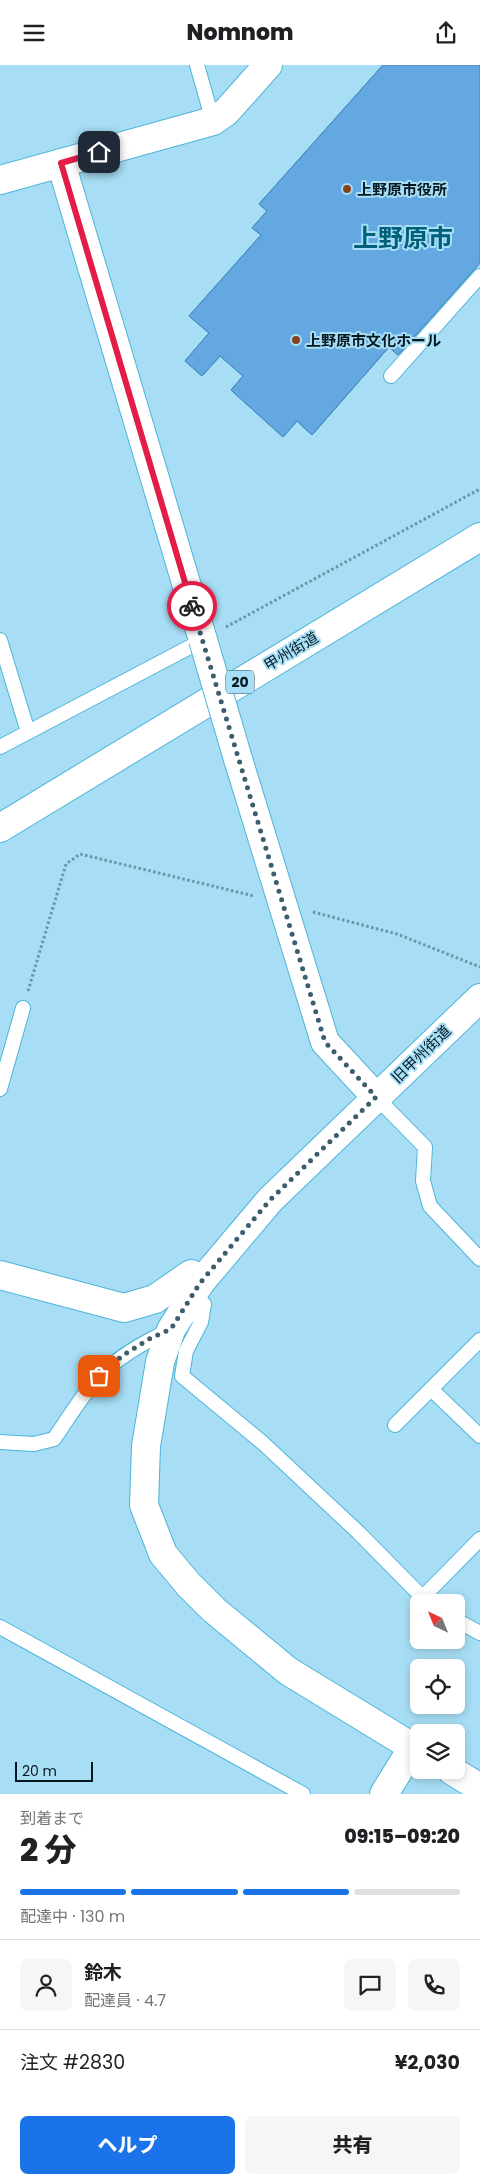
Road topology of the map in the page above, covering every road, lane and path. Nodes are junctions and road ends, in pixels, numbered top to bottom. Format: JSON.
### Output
{"nodes":[{"id":1,"x":197,"y":65,"type":"edge"},
{"id":2,"x":268,"y":65,"type":"edge"},
{"id":3,"x":213,"y":121,"type":"junction"},
{"id":4,"x":61,"y":163,"type":"junction"},
{"id":5,"x":0,"y":180,"type":"edge"},
{"id":6,"x":480,"y":276,"type":"edge"},
{"id":7,"x":392,"y":376,"type":"dead end"},
{"id":8,"x":480,"y":489,"type":"edge"},
{"id":9,"x":480,"y":537,"type":"edge"},
{"id":10,"x":0,"y":640,"type":"edge"},
{"id":11,"x":202,"y":640,"type":"junction"},
{"id":12,"x":28,"y":732,"type":"junction"},
{"id":13,"x":0,"y":747,"type":"edge"},
{"id":14,"x":0,"y":827,"type":"edge"},
{"id":15,"x":283,"y":903,"type":"junction"},
{"id":16,"x":480,"y":967,"type":"edge"},
{"id":17,"x":480,"y":998,"type":"edge"},
{"id":18,"x":23,"y":1008,"type":"joint"},
{"id":19,"x":0,"y":1089,"type":"edge"},
{"id":20,"x":376,"y":1097,"type":"junction"},
{"id":21,"x":480,"y":1259,"type":"edge"},
{"id":22,"x":0,"y":1275,"type":"edge"},
{"id":23,"x":200,"y":1283,"type":"junction"},
{"id":24,"x":171,"y":1329,"type":"junction"},
{"id":25,"x":480,"y":1340,"type":"edge"},
{"id":26,"x":431,"y":1389,"type":"junction"},
{"id":27,"x":395,"y":1425,"type":"dead end"},
{"id":28,"x":480,"y":1436,"type":"edge"},
{"id":29,"x":0,"y":1443,"type":"edge"},
{"id":30,"x":480,"y":1539,"type":"edge"},
{"id":31,"x":419,"y":1594,"type":"edge"},
{"id":32,"x":430,"y":1594,"type":"edge"},
{"id":33,"x":465,"y":1625,"type":"edge"},
{"id":34,"x":0,"y":1627,"type":"edge"},
{"id":35,"x":480,"y":1633,"type":"edge"},
{"id":36,"x":410,"y":1745,"type":"edge"},
{"id":37,"x":410,"y":1757,"type":"edge"},
{"id":38,"x":465,"y":1779,"type":"edge"},
{"id":39,"x":480,"y":1788,"type":"edge"},
{"id":40,"x":303,"y":1794,"type":"edge"},
{"id":41,"x":384,"y":1794,"type":"edge"}],
"edges":[{"from":1,"to":3,"type":"lane"},
{"from":2,"to":3,"type":"main road"},
{"from":3,"to":4,"type":"main road"},
{"from":4,"to":5,"type":"main road"},
{"from":4,"to":11,"type":"main road"},
{"from":6,"to":7,"type":"lane"},
{"from":8,"to":11,"type":"path"},
{"from":9,"to":14,"type":"main road","name":"甲州街道","number":"20"},
{"from":10,"to":12,"type":"lane"},
{"from":11,"to":12,"type":"lane"},
{"from":11,"to":15,"type":"main road","bridge":true},
{"from":12,"to":13,"type":"lane"},
{"from":15,"to":16,"type":"path"},
{"from":15,"to":18,"type":"path"},
{"from":15,"to":20,"type":"main road"},
{"from":17,"to":20,"type":"main road","name":"旧甲州街道"},
{"from":18,"to":19,"type":"lane"},
{"from":20,"to":21,"type":"lane"},
{"from":20,"to":23,"type":"main road","name":"旧甲州街道"},
{"from":22,"to":23,"type":"main road"},
{"from":23,"to":24,"type":"main road","name":"旧甲州街道"},
{"from":24,"to":29,"type":"lane"},
{"from":24,"to":31,"type":"lane"},
{"from":24,"to":36,"type":"main road","name":"旧甲州街道"},
{"from":25,"to":26,"type":"lane"},
{"from":26,"to":27,"type":"lane"},
{"from":26,"to":28,"type":"lane"},
{"from":30,"to":32,"type":"lane"},
{"from":33,"to":35,"type":"lane"},
{"from":34,"to":40,"type":"lane"},
{"from":37,"to":41,"type":"main road"},
{"from":38,"to":39,"type":"main road"}]}
